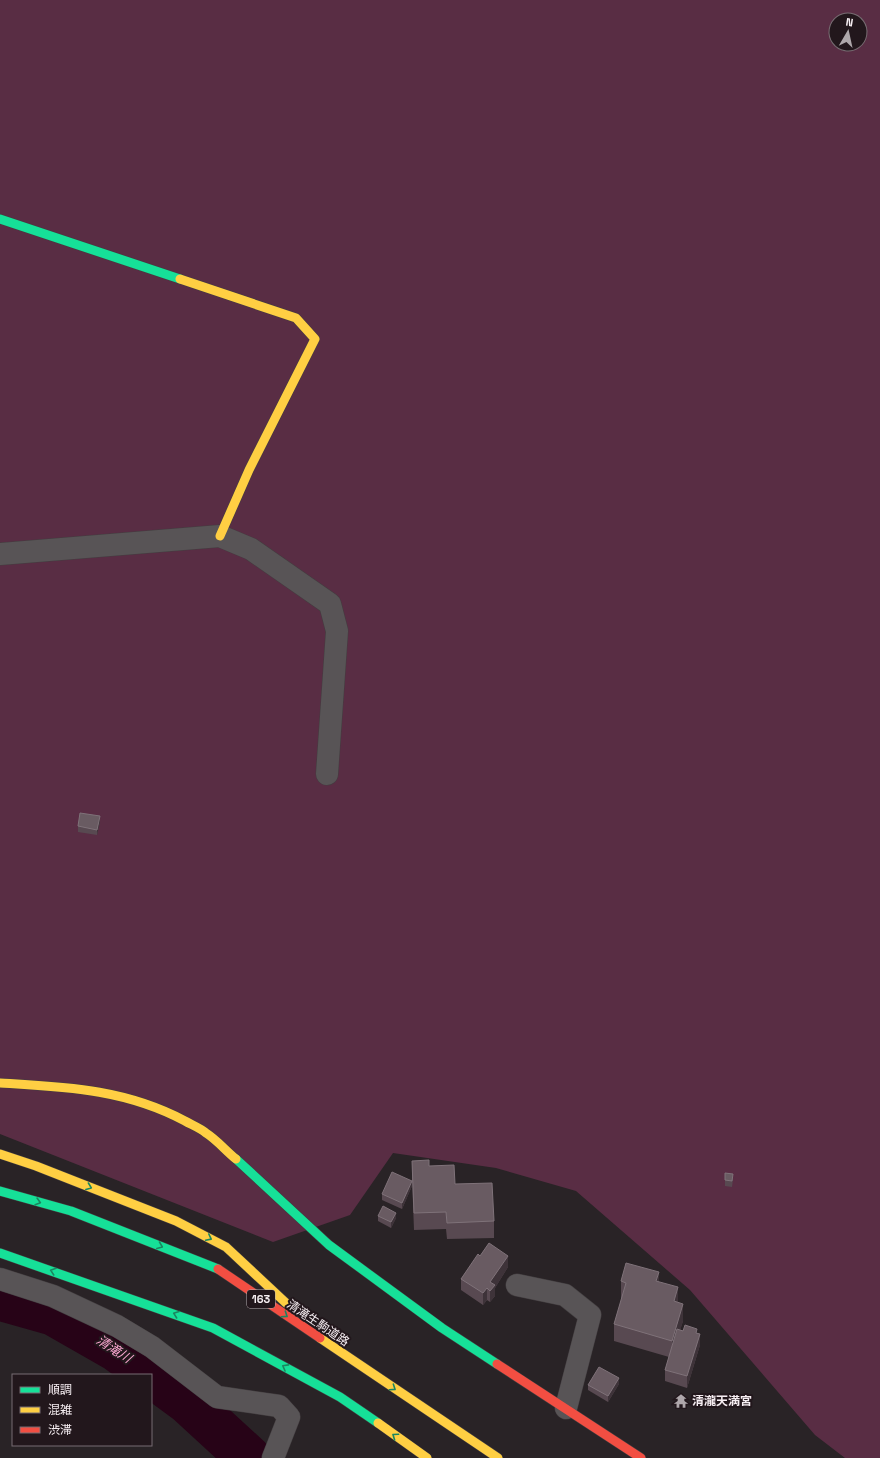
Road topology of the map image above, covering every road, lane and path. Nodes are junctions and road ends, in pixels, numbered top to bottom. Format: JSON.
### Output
{"nodes":[{"id":1,"x":0,"y":219,"type":"edge"},
{"id":2,"x":220,"y":536,"type":"junction"},
{"id":3,"x":0,"y":554,"type":"edge"},
{"id":4,"x":327,"y":774,"type":"dead end"},
{"id":5,"x":0,"y":1083,"type":"edge"},
{"id":6,"x":0,"y":1154,"type":"edge"},
{"id":7,"x":0,"y":1191,"type":"edge"},
{"id":8,"x":0,"y":1253,"type":"edge"},
{"id":9,"x":0,"y":1279,"type":"edge"},
{"id":10,"x":517,"y":1285,"type":"dead end"},
{"id":11,"x":338,"y":1352,"type":"junction"},
{"id":12,"x":566,"y":1408,"type":"junction"},
{"id":13,"x":273,"y":1458,"type":"edge"},
{"id":14,"x":427,"y":1458,"type":"edge"},
{"id":15,"x":498,"y":1458,"type":"edge"},
{"id":16,"x":641,"y":1458,"type":"edge"}],
"edges":[{"from":1,"to":2,"type":"main road"},
{"from":2,"to":3,"type":"street"},
{"from":2,"to":4,"type":"street"},
{"from":5,"to":12,"type":"main road"},
{"from":6,"to":11,"type":"main road","number":"163","one_way":true},
{"from":7,"to":11,"type":"main road","name":"清滝生駒道路","number":"163","one_way":true},
{"from":14,"to":8,"type":"main road","one_way":true},
{"from":9,"to":13,"type":"street"},
{"from":10,"to":12,"type":"street"},
{"from":11,"to":15,"type":"main road","name":"清滝生駒道路","number":"163","one_way":true},
{"from":12,"to":16,"type":"main road"}]}
